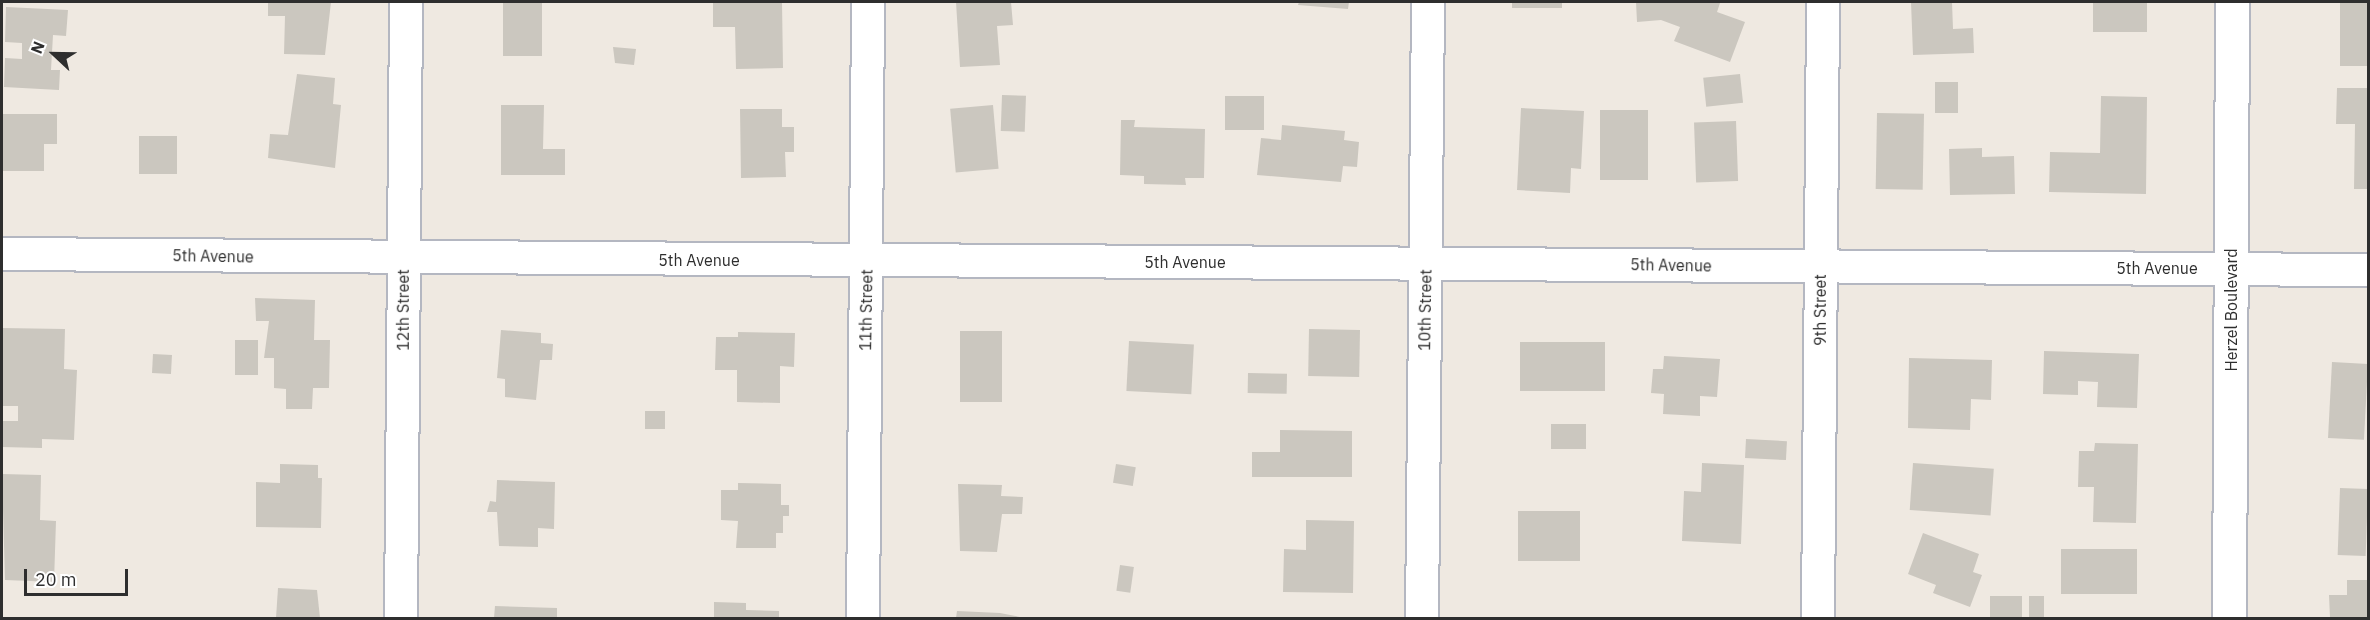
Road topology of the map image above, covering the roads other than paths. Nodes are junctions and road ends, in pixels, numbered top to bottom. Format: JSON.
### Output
{"nodes":[{"id":1,"x":406,"y":2,"type":"edge"},
{"id":2,"x":868,"y":2,"type":"edge"},
{"id":3,"x":1428,"y":2,"type":"edge"},
{"id":4,"x":1823,"y":2,"type":"edge"},
{"id":5,"x":2232,"y":2,"type":"edge"},
{"id":6,"x":2,"y":254,"type":"edge"},
{"id":7,"x":404,"y":258,"type":"junction"},
{"id":8,"x":866,"y":261,"type":"junction"},
{"id":9,"x":1425,"y":262,"type":"junction"},
{"id":10,"x":1821,"y":266,"type":"junction"},
{"id":11,"x":2231,"y":269,"type":"junction"},
{"id":12,"x":2368,"y":270,"type":"edge"},
{"id":13,"x":401,"y":618,"type":"edge"},
{"id":14,"x":863,"y":618,"type":"edge"},
{"id":15,"x":1422,"y":618,"type":"edge"},
{"id":16,"x":1818,"y":618,"type":"edge"},
{"id":17,"x":2229,"y":618,"type":"edge"}],
"edges":[{"from":1,"to":7,"type":"street","name":"12th Street"},
{"from":2,"to":8,"type":"street","name":"11th Street"},
{"from":3,"to":9,"type":"street","name":"10th Street"},
{"from":4,"to":10,"type":"street","name":"9th Street"},
{"from":5,"to":11,"type":"street","name":"Herzel Boulevard"},
{"from":6,"to":7,"type":"street","name":"5th Avenue"},
{"from":7,"to":8,"type":"street","name":"5th Avenue"},
{"from":7,"to":13,"type":"street","name":"12th Street"},
{"from":8,"to":9,"type":"street","name":"5th Avenue"},
{"from":8,"to":14,"type":"street","name":"11th Street"},
{"from":9,"to":10,"type":"street","name":"5th Avenue"},
{"from":9,"to":15,"type":"street","name":"10th Street"},
{"from":10,"to":11,"type":"street","name":"5th Avenue"},
{"from":10,"to":16,"type":"street","name":"9th Street"},
{"from":11,"to":12,"type":"street","name":"5th Avenue"},
{"from":11,"to":17,"type":"street","name":"Herzel Boulevard"}]}
